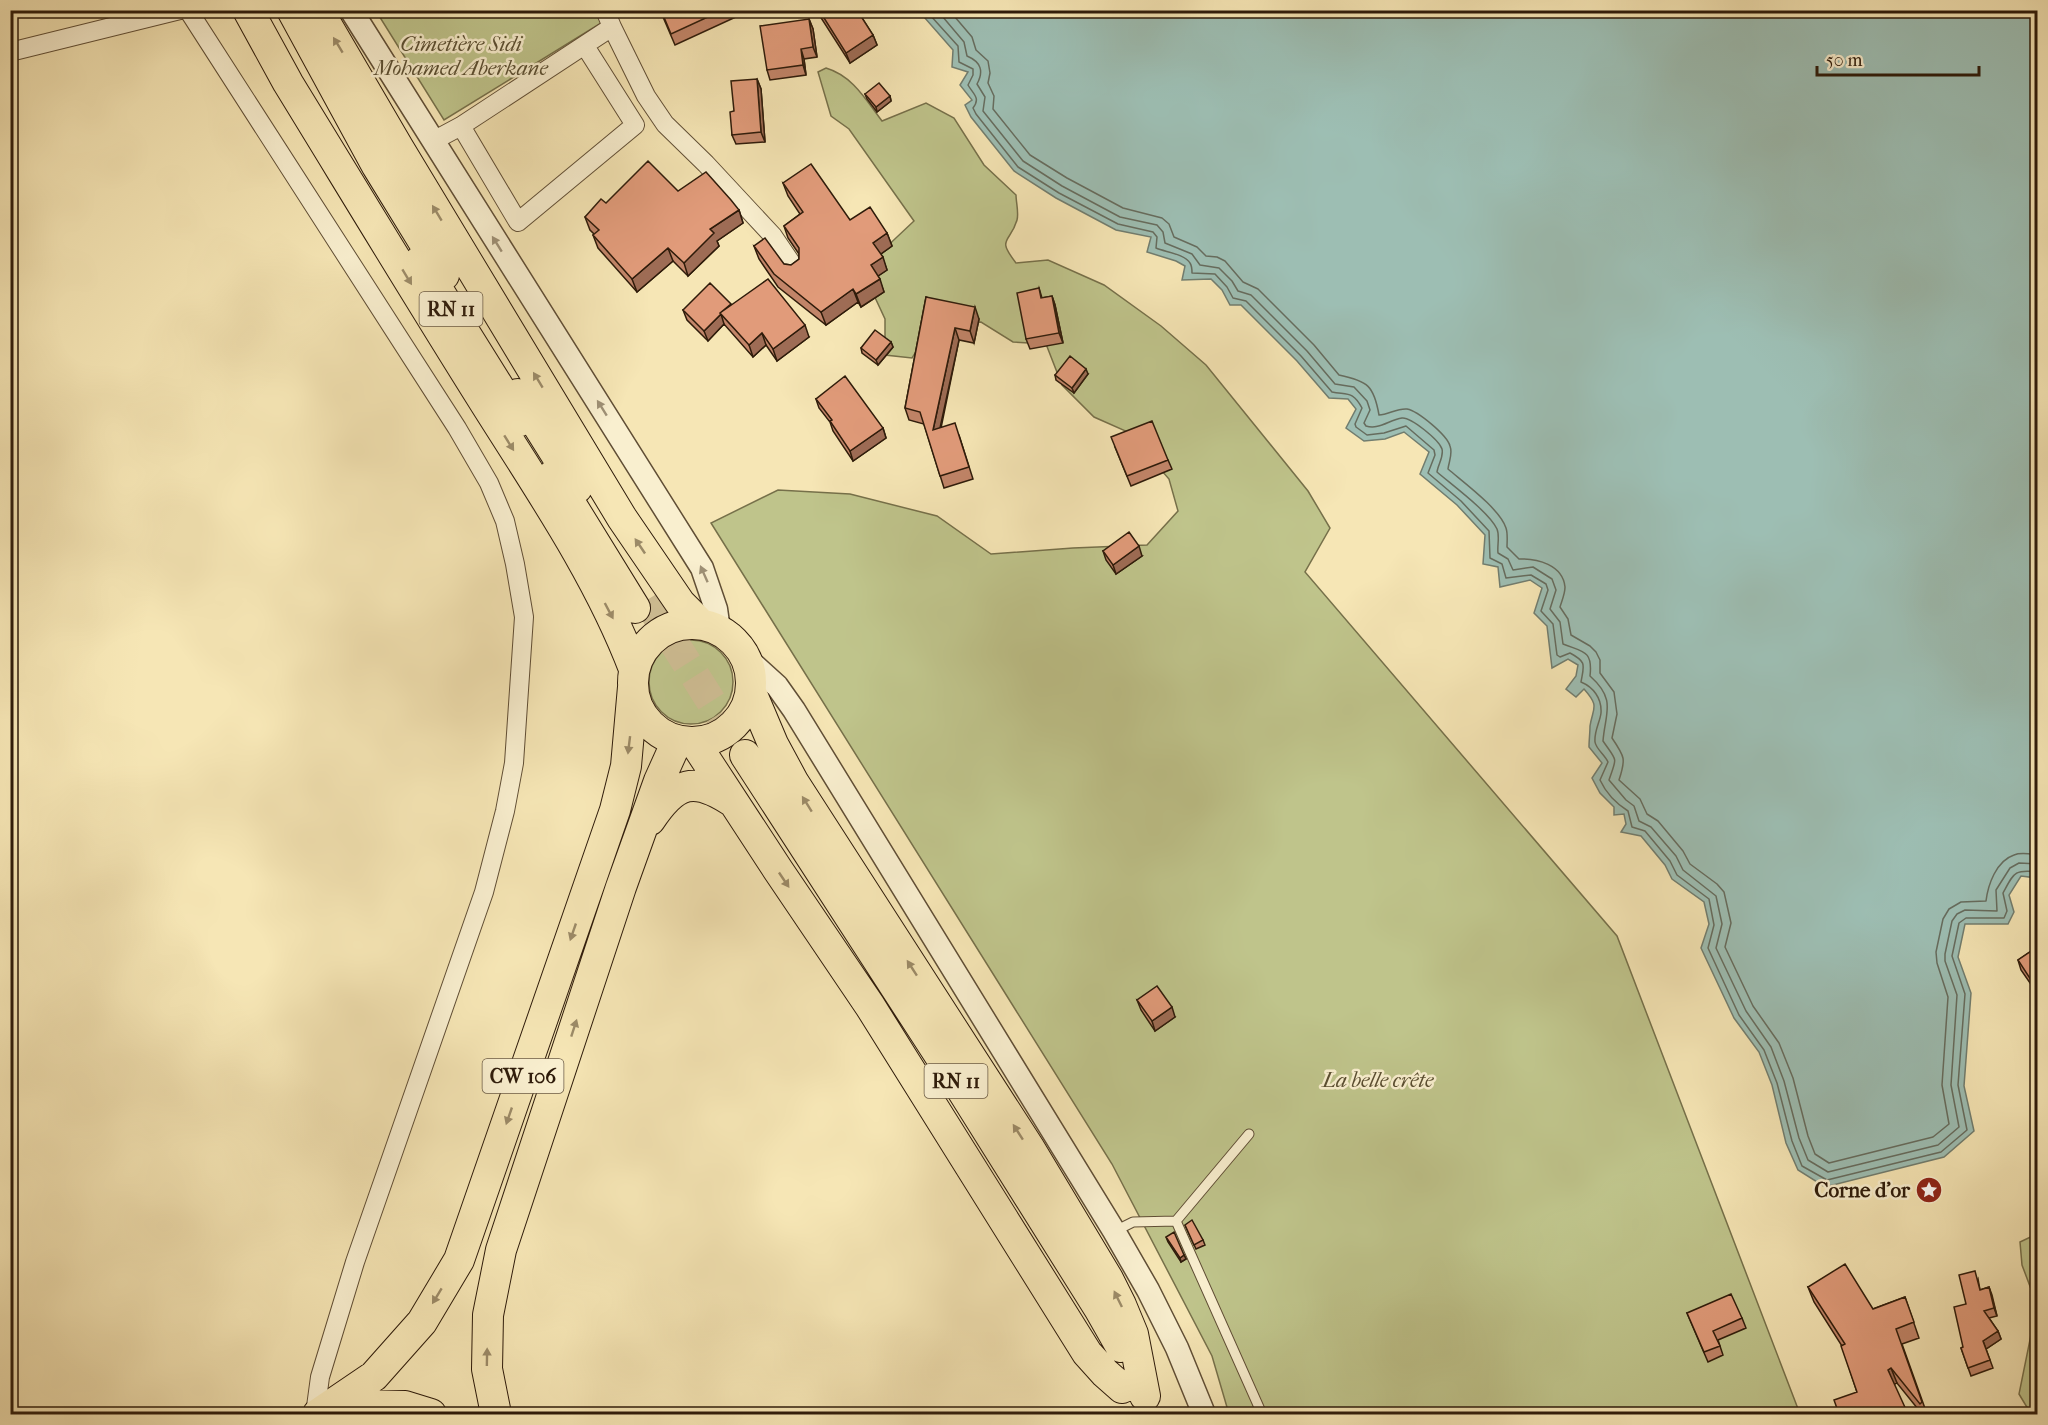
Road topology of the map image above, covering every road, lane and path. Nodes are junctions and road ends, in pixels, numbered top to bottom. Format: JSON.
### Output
{"nodes":[{"id":1,"x":180,"y":10,"type":"edge"},
{"id":2,"x":188,"y":10,"type":"edge"},
{"id":3,"x":248,"y":10,"type":"edge"},
{"id":4,"x":266,"y":10,"type":"edge"},
{"id":5,"x":292,"y":10,"type":"edge"},
{"id":6,"x":318,"y":10,"type":"edge"},
{"id":7,"x":351,"y":10,"type":"edge"},
{"id":8,"x":608,"y":19,"type":"edge"},
{"id":9,"x":585,"y":46,"type":"junction"},
{"id":10,"x":10,"y":52,"type":"edge"},
{"id":11,"x":461,"y":126,"type":"junction"},
{"id":12,"x":433,"y":141,"type":"junction"},
{"id":13,"x":794,"y":267,"type":"edge"},
{"id":14,"x":710,"y":628,"type":"junction"},
{"id":15,"x":745,"y":657,"type":"junction"},
{"id":16,"x":634,"y":678,"type":"junction"},
{"id":17,"x":751,"y":692,"type":"junction"},
{"id":18,"x":686,"y":742,"type":"junction"},
{"id":19,"x":739,"y":758,"type":"tunnel mouth"},
{"id":20,"x":736,"y":803,"type":"junction"},
{"id":21,"x":638,"y":841,"type":"junction"},
{"id":22,"x":1249,"y":1134,"type":"dead end"},
{"id":23,"x":1176,"y":1221,"type":"junction"},
{"id":24,"x":1114,"y":1231,"type":"junction"},
{"id":25,"x":1138,"y":1403,"type":"edge"},
{"id":26,"x":317,"y":1414,"type":"edge"},
{"id":27,"x":323,"y":1414,"type":"edge"},
{"id":28,"x":431,"y":1414,"type":"edge"},
{"id":29,"x":496,"y":1414,"type":"edge"},
{"id":30,"x":1204,"y":1414,"type":"edge"},
{"id":31,"x":1262,"y":1414,"type":"edge"}],
"edges":[{"from":1,"to":10,"type":"street"},
{"from":2,"to":26,"type":"street"},
{"from":3,"to":16,"type":"highway","one_way":true},
{"from":4,"to":5,"type":"highway","number":"RN 11"},
{"from":14,"to":6,"type":"highway","one_way":true},
{"from":7,"to":12,"type":"street"},
{"from":8,"to":9,"type":"street"},
{"from":8,"to":13,"type":"street"},
{"from":9,"to":11,"type":"street"},
{"from":9,"to":11,"type":"street"},
{"from":11,"to":12,"type":"street"},
{"from":14,"to":12,"type":"street","one_way":true},
{"from":14,"to":15,"type":"highway"},
{"from":14,"to":16,"type":"highway"},
{"from":15,"to":17,"type":"highway"},
{"from":15,"to":24,"type":"street"},
{"from":16,"to":18,"type":"highway"},
{"from":16,"to":26,"type":"highway","number":"CW 106","one_way":true},
{"from":17,"to":18,"type":"highway"},
{"from":25,"to":17,"type":"highway","one_way":true},
{"from":18,"to":20,"type":"highway"},
{"from":18,"to":21,"type":"highway","number":"CW 106"},
{"from":19,"to":25,"type":"highway","number":"RN 11"},
{"from":20,"to":21,"type":"highway"},
{"from":20,"to":25,"type":"highway","one_way":true},
{"from":29,"to":21,"type":"highway","number":"CW 106","one_way":true},
{"from":22,"to":23,"type":"lane"},
{"from":23,"to":24,"type":"lane"},
{"from":23,"to":31,"type":"lane"},
{"from":24,"to":30,"type":"street"},
{"from":27,"to":28,"type":"highway"}]}
